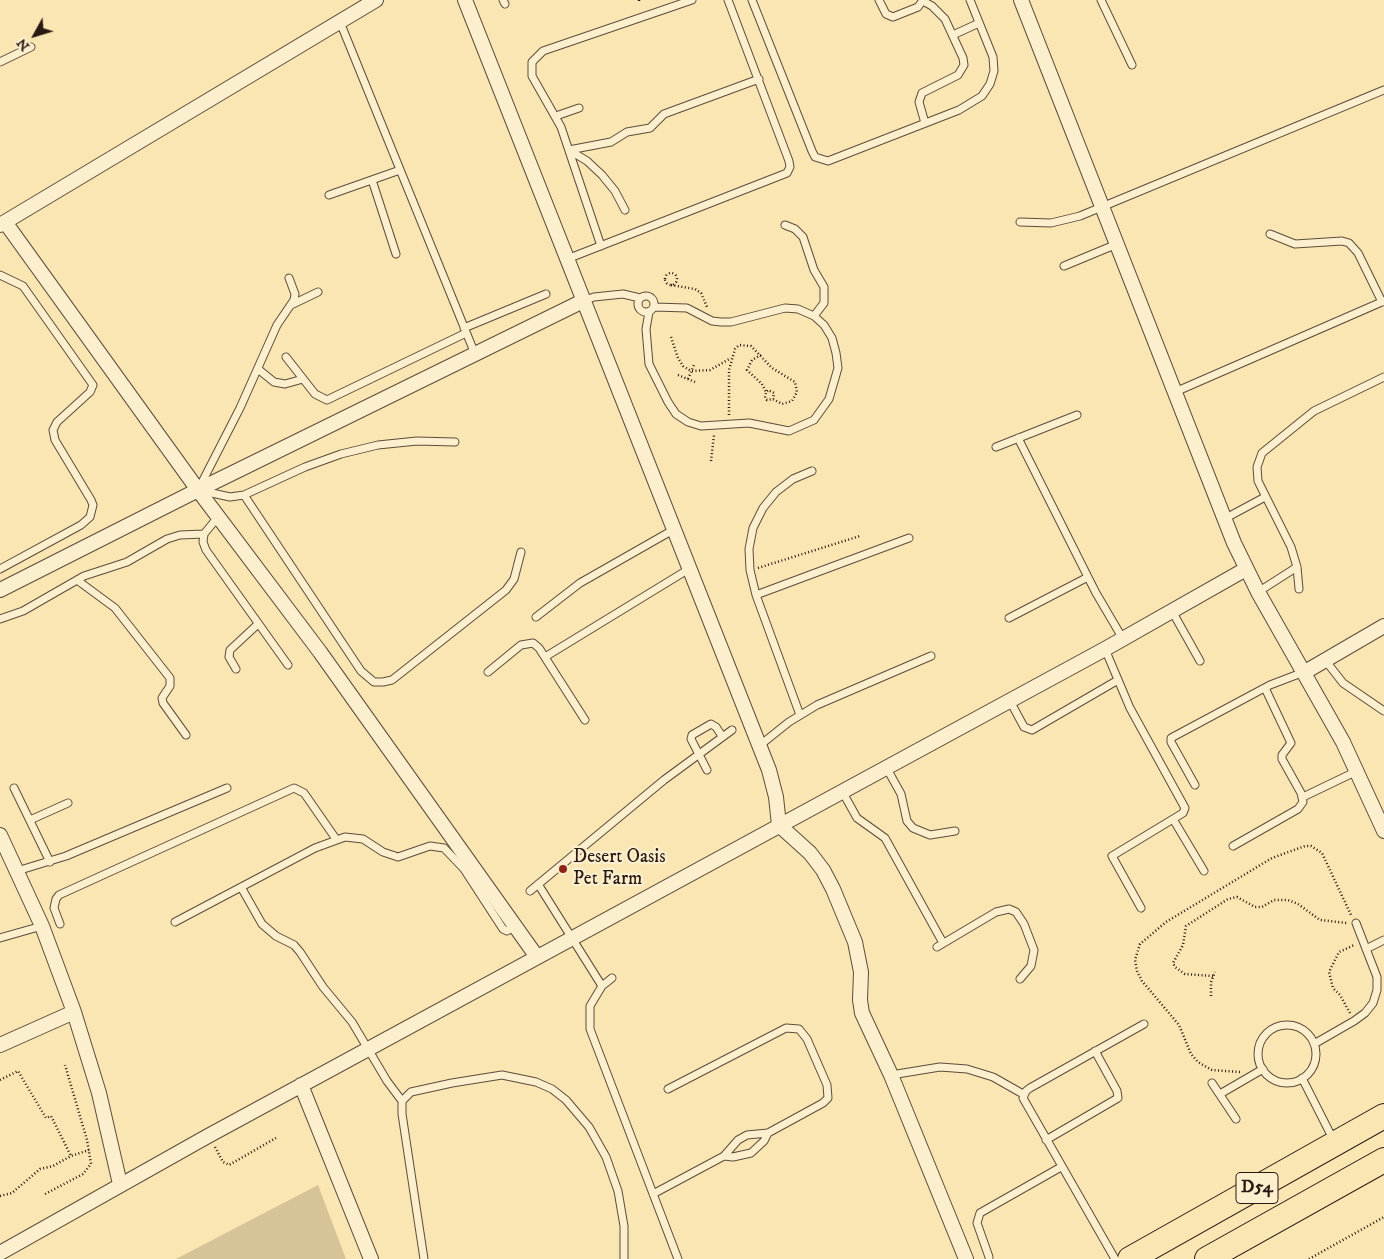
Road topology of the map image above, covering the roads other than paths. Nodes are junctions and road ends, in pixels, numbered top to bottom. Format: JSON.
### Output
{"nodes":[{"id":1,"x":376,"y":0,"type":"edge"},
{"id":2,"x":465,"y":0,"type":"edge"},
{"id":3,"x":692,"y":0,"type":"edge"},
{"id":4,"x":728,"y":0,"type":"edge"},
{"id":5,"x":752,"y":0,"type":"edge"},
{"id":6,"x":879,"y":0,"type":"edge"},
{"id":7,"x":970,"y":0,"type":"edge"},
{"id":8,"x":1021,"y":0,"type":"edge"},
{"id":9,"x":1101,"y":0,"type":"edge"},
{"id":10,"x":923,"y":1,"type":"edge"},
{"id":11,"x":340,"y":22,"type":"junction"},
{"id":12,"x":979,"y":23,"type":"junction"},
{"id":13,"x":953,"y":35,"type":"junction"},
{"id":14,"x":31,"y":47,"type":"dead end"},
{"id":15,"x":0,"y":62,"type":"edge"},
{"id":16,"x":1132,"y":65,"type":"dead end"},
{"id":17,"x":758,"y":79,"type":"junction"},
{"id":18,"x":1384,"y":90,"type":"edge"},
{"id":19,"x":579,"y":108,"type":"dead end"},
{"id":20,"x":556,"y":116,"type":"junction"},
{"id":21,"x":925,"y":123,"type":"junction"},
{"id":22,"x":569,"y":150,"type":"junction"},
{"id":23,"x":400,"y":170,"type":"junction"},
{"id":24,"x":372,"y":180,"type":"junction"},
{"id":25,"x":329,"y":195,"type":"dead end"},
{"id":26,"x":1102,"y":207,"type":"junction"},
{"id":27,"x":624,"y":210,"type":"dead end"},
{"id":28,"x":1020,"y":222,"type":"dead end"},
{"id":29,"x":2,"y":224,"type":"edge"},
{"id":30,"x":785,"y":225,"type":"dead end"},
{"id":31,"x":1270,"y":234,"type":"dead end"},
{"id":32,"x":1117,"y":244,"type":"junction"},
{"id":33,"x":601,"y":246,"type":"junction"},
{"id":34,"x":396,"y":254,"type":"dead end"},
{"id":35,"x":567,"y":260,"type":"junction"},
{"id":36,"x":1064,"y":266,"type":"dead end"},
{"id":37,"x":0,"y":275,"type":"edge"},
{"id":38,"x":289,"y":278,"type":"dead end"},
{"id":39,"x":318,"y":292,"type":"dead end"},
{"id":40,"x":546,"y":294,"type":"dead end"},
{"id":41,"x":640,"y":298,"type":"junction"},
{"id":42,"x":583,"y":301,"type":"junction"},
{"id":43,"x":1383,"y":302,"type":"edge"},
{"id":44,"x":291,"y":305,"type":"junction"},
{"id":45,"x":651,"y":309,"type":"junction"},
{"id":46,"x":814,"y":316,"type":"junction"},
{"id":47,"x":465,"y":330,"type":"junction"},
{"id":48,"x":475,"y":354,"type":"junction"},
{"id":49,"x":286,"y":357,"type":"dead end"},
{"id":50,"x":258,"y":369,"type":"junction"},
{"id":51,"x":1384,"y":377,"type":"edge"},
{"id":52,"x":303,"y":379,"type":"junction"},
{"id":53,"x":1175,"y":392,"type":"junction"},
{"id":54,"x":1077,"y":415,"type":"dead end"},
{"id":55,"x":1018,"y":438,"type":"junction"},
{"id":56,"x":455,"y":442,"type":"dead end"},
{"id":57,"x":996,"y":447,"type":"dead end"},
{"id":58,"x":812,"y":471,"type":"dead end"},
{"id":59,"x":198,"y":490,"type":"junction"},
{"id":60,"x":244,"y":495,"type":"junction"},
{"id":61,"x":1265,"y":497,"type":"junction"},
{"id":62,"x":218,"y":517,"type":"junction"},
{"id":63,"x":1224,"y":519,"type":"junction"},
{"id":64,"x":673,"y":530,"type":"junction"},
{"id":65,"x":204,"y":534,"type":"junction"},
{"id":66,"x":909,"y":538,"type":"dead end"},
{"id":67,"x":522,"y":552,"type":"dead end"},
{"id":68,"x":1297,"y":567,"type":"junction"},
{"id":69,"x":0,"y":568,"type":"edge"},
{"id":70,"x":688,"y":569,"type":"junction"},
{"id":71,"x":1246,"y":569,"type":"junction"},
{"id":72,"x":1088,"y":577,"type":"junction"},
{"id":73,"x":77,"y":580,"type":"junction"},
{"id":74,"x":1299,"y":589,"type":"dead end"},
{"id":75,"x":0,"y":590,"type":"edge"},
{"id":76,"x":1258,"y":592,"type":"junction"},
{"id":77,"x":756,"y":595,"type":"junction"},
{"id":78,"x":1172,"y":611,"type":"junction"},
{"id":79,"x":536,"y":617,"type":"dead end"},
{"id":80,"x":1009,"y":618,"type":"dead end"},
{"id":81,"x":0,"y":619,"type":"edge"},
{"id":82,"x":258,"y":624,"type":"junction"},
{"id":83,"x":1384,"y":626,"type":"edge"},
{"id":84,"x":1123,"y":639,"type":"junction"},
{"id":85,"x":1105,"y":649,"type":"junction"},
{"id":86,"x":931,"y":656,"type":"dead end"},
{"id":87,"x":545,"y":657,"type":"junction"},
{"id":88,"x":1325,"y":660,"type":"junction"},
{"id":89,"x":1200,"y":661,"type":"dead end"},
{"id":90,"x":288,"y":665,"type":"dead end"},
{"id":91,"x":236,"y":669,"type":"dead end"},
{"id":92,"x":488,"y":672,"type":"dead end"},
{"id":93,"x":1305,"y":672,"type":"junction"},
{"id":94,"x":1118,"y":680,"type":"junction"},
{"id":95,"x":1265,"y":688,"type":"junction"},
{"id":96,"x":1010,"y":701,"type":"junction"},
{"id":97,"x":1384,"y":711,"type":"edge"},
{"id":98,"x":800,"y":715,"type":"junction"},
{"id":99,"x":585,"y":720,"type":"dead end"},
{"id":100,"x":732,"y":730,"type":"dead end"},
{"id":101,"x":186,"y":735,"type":"dead end"},
{"id":102,"x":722,"y":736,"type":"junction"},
{"id":103,"x":758,"y":746,"type":"junction"},
{"id":104,"x":699,"y":754,"type":"junction"},
{"id":105,"x":886,"y":767,"type":"junction"},
{"id":106,"x":707,"y":770,"type":"dead end"},
{"id":107,"x":1357,"y":771,"type":"junction"},
{"id":108,"x":1195,"y":785,"type":"dead end"},
{"id":109,"x":14,"y":788,"type":"dead end"},
{"id":110,"x":227,"y":788,"type":"dead end"},
{"id":111,"x":842,"y":791,"type":"junction"},
{"id":112,"x":1303,"y":797,"type":"junction"},
{"id":113,"x":68,"y":803,"type":"dead end"},
{"id":114,"x":1173,"y":819,"type":"junction"},
{"id":115,"x":30,"y":820,"type":"junction"},
{"id":116,"x":779,"y":824,"type":"junction"},
{"id":117,"x":955,"y":831,"type":"dead end"},
{"id":118,"x":1384,"y":831,"type":"edge"},
{"id":119,"x":0,"y":836,"type":"edge"},
{"id":120,"x":336,"y":839,"type":"junction"},
{"id":121,"x":1234,"y":846,"type":"dead end"},
{"id":122,"x":50,"y":862,"type":"junction"},
{"id":123,"x":17,"y":870,"type":"junction"},
{"id":124,"x":1204,"y":871,"type":"dead end"},
{"id":125,"x":538,"y":884,"type":"junction"},
{"id":126,"x":242,"y":887,"type":"junction"},
{"id":127,"x":530,"y":891,"type":"dead end"},
{"id":128,"x":1141,"y":908,"type":"dead end"},
{"id":129,"x":175,"y":922,"type":"dead end"},
{"id":130,"x":60,"y":924,"type":"dead end"},
{"id":131,"x":1356,"y":924,"type":"road end"},
{"id":132,"x":42,"y":926,"type":"junction"},
{"id":133,"x":514,"y":926,"type":"junction"},
{"id":134,"x":0,"y":938,"type":"edge"},
{"id":135,"x":572,"y":938,"type":"junction"},
{"id":136,"x":1384,"y":940,"type":"edge"},
{"id":137,"x":1366,"y":949,"type":"junction"},
{"id":138,"x":537,"y":957,"type":"junction"},
{"id":139,"x":612,"y":978,"type":"dead end"},
{"id":140,"x":1020,"y":979,"type":"dead end"},
{"id":141,"x":602,"y":986,"type":"junction"},
{"id":142,"x":74,"y":1012,"type":"junction"},
{"id":143,"x":1144,"y":1024,"type":"dead end"},
{"id":144,"x":1314,"y":1044,"type":"junction"},
{"id":145,"x":0,"y":1045,"type":"edge"},
{"id":146,"x":367,"y":1049,"type":"junction"},
{"id":147,"x":1095,"y":1051,"type":"junction"},
{"id":148,"x":1263,"y":1069,"type":"junction"},
{"id":149,"x":891,"y":1076,"type":"junction"},
{"id":150,"x":1302,"y":1078,"type":"junction"},
{"id":151,"x":1212,"y":1083,"type":"dead end"},
{"id":152,"x":301,"y":1085,"type":"junction"},
{"id":153,"x":668,"y":1089,"type":"dead end"},
{"id":154,"x":1023,"y":1094,"type":"junction"},
{"id":155,"x":1220,"y":1094,"type":"junction"},
{"id":156,"x":402,"y":1101,"type":"junction"},
{"id":157,"x":1381,"y":1116,"type":"edge"},
{"id":158,"x":1236,"y":1120,"type":"dead end"},
{"id":159,"x":768,"y":1132,"type":"junction"},
{"id":160,"x":1046,"y":1140,"type":"junction"},
{"id":161,"x":1335,"y":1144,"type":"junction"},
{"id":162,"x":724,"y":1156,"type":"junction"},
{"id":163,"x":1384,"y":1160,"type":"edge"},
{"id":164,"x":1061,"y":1167,"type":"junction"},
{"id":165,"x":120,"y":1184,"type":"junction"},
{"id":166,"x":653,"y":1194,"type":"junction"},
{"id":167,"x":0,"y":1253,"type":"edge"},
{"id":168,"x":989,"y":1257,"type":"dead end"},
{"id":169,"x":371,"y":1259,"type":"edge"},
{"id":170,"x":424,"y":1259,"type":"edge"},
{"id":171,"x":624,"y":1259,"type":"edge"},
{"id":172,"x":678,"y":1259,"type":"edge"},
{"id":173,"x":966,"y":1259,"type":"edge"},
{"id":174,"x":1115,"y":1259,"type":"edge"},
{"id":175,"x":1130,"y":1259,"type":"edge"},
{"id":176,"x":1207,"y":1259,"type":"edge"}],
"edges":[{"from":1,"to":11,"type":"street"},
{"from":2,"to":35,"type":"street"},
{"from":3,"to":20,"type":"lane"},
{"from":4,"to":17,"type":"lane"},
{"from":5,"to":21,"type":"lane"},
{"from":6,"to":10,"type":"lane"},
{"from":7,"to":12,"type":"lane"},
{"from":8,"to":26,"type":"street"},
{"from":9,"to":16,"type":"lane"},
{"from":10,"to":13,"type":"lane"},
{"from":11,"to":23,"type":"lane"},
{"from":11,"to":29,"type":"street"},
{"from":12,"to":13,"type":"lane"},
{"from":12,"to":21,"type":"lane"},
{"from":13,"to":21,"type":"lane"},
{"from":14,"to":15,"type":"lane"},
{"from":17,"to":22,"type":"lane"},
{"from":17,"to":33,"type":"lane"},
{"from":18,"to":26,"type":"lane"},
{"from":19,"to":20,"type":"lane"},
{"from":20,"to":22,"type":"lane"},
{"from":22,"to":27,"type":"lane"},
{"from":22,"to":33,"type":"lane"},
{"from":23,"to":24,"type":"lane"},
{"from":23,"to":47,"type":"lane"},
{"from":24,"to":25,"type":"lane"},
{"from":24,"to":34,"type":"lane"},
{"from":26,"to":28,"type":"lane"},
{"from":26,"to":32,"type":"street"},
{"from":29,"to":59,"type":"street"},
{"from":30,"to":46,"type":"lane"},
{"from":31,"to":43,"type":"lane"},
{"from":32,"to":36,"type":"lane"},
{"from":32,"to":53,"type":"street"},
{"from":33,"to":35,"type":"lane"},
{"from":35,"to":42,"type":"street"},
{"from":37,"to":69,"type":"lane"},
{"from":38,"to":44,"type":"lane"},
{"from":39,"to":44,"type":"lane"},
{"from":40,"to":47,"type":"lane"},
{"from":41,"to":42,"type":"lane"},
{"from":41,"to":45,"type":"lane"},
{"from":41,"to":45,"type":"lane"},
{"from":42,"to":48,"type":"street"},
{"from":42,"to":64,"type":"street"},
{"from":43,"to":53,"type":"lane"},
{"from":44,"to":50,"type":"lane"},
{"from":45,"to":46,"type":"lane"},
{"from":45,"to":46,"type":"lane"},
{"from":47,"to":48,"type":"lane"},
{"from":47,"to":52,"type":"lane"},
{"from":48,"to":59,"type":"street"},
{"from":49,"to":52,"type":"lane"},
{"from":50,"to":52,"type":"lane"},
{"from":50,"to":59,"type":"lane"},
{"from":51,"to":61,"type":"lane"},
{"from":53,"to":63,"type":"street"},
{"from":54,"to":55,"type":"lane"},
{"from":55,"to":57,"type":"lane"},
{"from":55,"to":72,"type":"lane"},
{"from":56,"to":60,"type":"lane"},
{"from":58,"to":77,"type":"lane"},
{"from":59,"to":60,"type":"lane"},
{"from":59,"to":62,"type":"street"},
{"from":59,"to":75,"type":"street"},
{"from":60,"to":67,"type":"lane"},
{"from":61,"to":63,"type":"lane"},
{"from":61,"to":68,"type":"lane"},
{"from":62,"to":65,"type":"lane"},
{"from":62,"to":133,"type":"street"},
{"from":63,"to":71,"type":"street"},
{"from":64,"to":70,"type":"street"},
{"from":64,"to":79,"type":"lane"},
{"from":65,"to":73,"type":"lane"},
{"from":65,"to":82,"type":"lane"},
{"from":66,"to":77,"type":"lane"},
{"from":68,"to":74,"type":"lane"},
{"from":68,"to":76,"type":"lane"},
{"from":70,"to":87,"type":"lane"},
{"from":70,"to":103,"type":"street"},
{"from":71,"to":76,"type":"street"},
{"from":71,"to":78,"type":"street"},
{"from":72,"to":80,"type":"lane"},
{"from":72,"to":84,"type":"lane"},
{"from":73,"to":81,"type":"lane"},
{"from":73,"to":101,"type":"lane"},
{"from":76,"to":93,"type":"street"},
{"from":77,"to":98,"type":"lane"},
{"from":78,"to":84,"type":"street"},
{"from":78,"to":89,"type":"lane"},
{"from":82,"to":90,"type":"lane"},
{"from":82,"to":91,"type":"lane"},
{"from":83,"to":88,"type":"street"},
{"from":84,"to":85,"type":"street"},
{"from":85,"to":94,"type":"lane"},
{"from":85,"to":96,"type":"street"},
{"from":86,"to":98,"type":"lane"},
{"from":87,"to":92,"type":"lane"},
{"from":87,"to":99,"type":"lane"},
{"from":88,"to":93,"type":"street"},
{"from":88,"to":97,"type":"lane"},
{"from":93,"to":95,"type":"lane"},
{"from":93,"to":107,"type":"street"},
{"from":94,"to":96,"type":"lane"},
{"from":94,"to":114,"type":"lane"},
{"from":95,"to":108,"type":"lane"},
{"from":95,"to":112,"type":"lane"},
{"from":96,"to":105,"type":"street"},
{"from":98,"to":103,"type":"lane"},
{"from":100,"to":102,"type":"lane"},
{"from":102,"to":104,"type":"lane"},
{"from":102,"to":104,"type":"lane"},
{"from":103,"to":116,"type":"street"},
{"from":104,"to":106,"type":"lane"},
{"from":104,"to":125,"type":"lane"},
{"from":105,"to":111,"type":"street"},
{"from":105,"to":117,"type":"lane"},
{"from":107,"to":112,"type":"lane"},
{"from":107,"to":118,"type":"street"},
{"from":109,"to":115,"type":"lane"},
{"from":110,"to":122,"type":"lane"},
{"from":111,"to":116,"type":"street"},
{"from":111,"to":140,"type":"lane"},
{"from":112,"to":121,"type":"lane"},
{"from":113,"to":115,"type":"lane"},
{"from":114,"to":124,"type":"lane"},
{"from":114,"to":128,"type":"lane"},
{"from":115,"to":122,"type":"lane"},
{"from":116,"to":135,"type":"street"},
{"from":116,"to":149,"type":"street"},
{"from":119,"to":123,"type":"street"},
{"from":120,"to":126,"type":"lane"},
{"from":120,"to":130,"type":"lane"},
{"from":120,"to":133,"type":"lane"},
{"from":122,"to":123,"type":"lane"},
{"from":123,"to":132,"type":"street"},
{"from":125,"to":127,"type":"lane"},
{"from":125,"to":135,"type":"lane"},
{"from":126,"to":129,"type":"lane"},
{"from":126,"to":146,"type":"lane"},
{"from":131,"to":137,"type":"lane"},
{"from":132,"to":134,"type":"lane"},
{"from":132,"to":142,"type":"street"},
{"from":133,"to":138,"type":"street"},
{"from":135,"to":138,"type":"street"},
{"from":135,"to":141,"type":"lane"},
{"from":136,"to":137,"type":"lane"},
{"from":137,"to":144,"type":"lane"},
{"from":138,"to":146,"type":"street"},
{"from":139,"to":141,"type":"lane"},
{"from":141,"to":166,"type":"lane"},
{"from":142,"to":145,"type":"street"},
{"from":142,"to":165,"type":"street"},
{"from":143,"to":147,"type":"lane"},
{"from":144,"to":148,"type":"lane"},
{"from":144,"to":150,"type":"lane"},
{"from":146,"to":152,"type":"street"},
{"from":146,"to":156,"type":"lane"},
{"from":147,"to":154,"type":"lane"},
{"from":147,"to":160,"type":"lane"},
{"from":148,"to":150,"type":"lane"},
{"from":148,"to":155,"type":"lane"},
{"from":149,"to":154,"type":"lane"},
{"from":149,"to":173,"type":"street"},
{"from":150,"to":161,"type":"lane"},
{"from":151,"to":155,"type":"lane"},
{"from":152,"to":165,"type":"street"},
{"from":152,"to":169,"type":"street"},
{"from":153,"to":159,"type":"lane"},
{"from":154,"to":160,"type":"lane"},
{"from":155,"to":158,"type":"lane"},
{"from":156,"to":170,"type":"lane"},
{"from":156,"to":171,"type":"lane"},
{"from":157,"to":161,"type":"highway","number":"D54"},
{"from":159,"to":162,"type":"lane"},
{"from":159,"to":162,"type":"lane"},
{"from":160,"to":164,"type":"lane"},
{"from":161,"to":175,"type":"highway","number":"D54"},
{"from":162,"to":166,"type":"lane"},
{"from":163,"to":176,"type":"highway","number":"D54"},
{"from":164,"to":168,"type":"lane"},
{"from":164,"to":174,"type":"lane"},
{"from":165,"to":167,"type":"street"},
{"from":166,"to":172,"type":"lane"}]}
